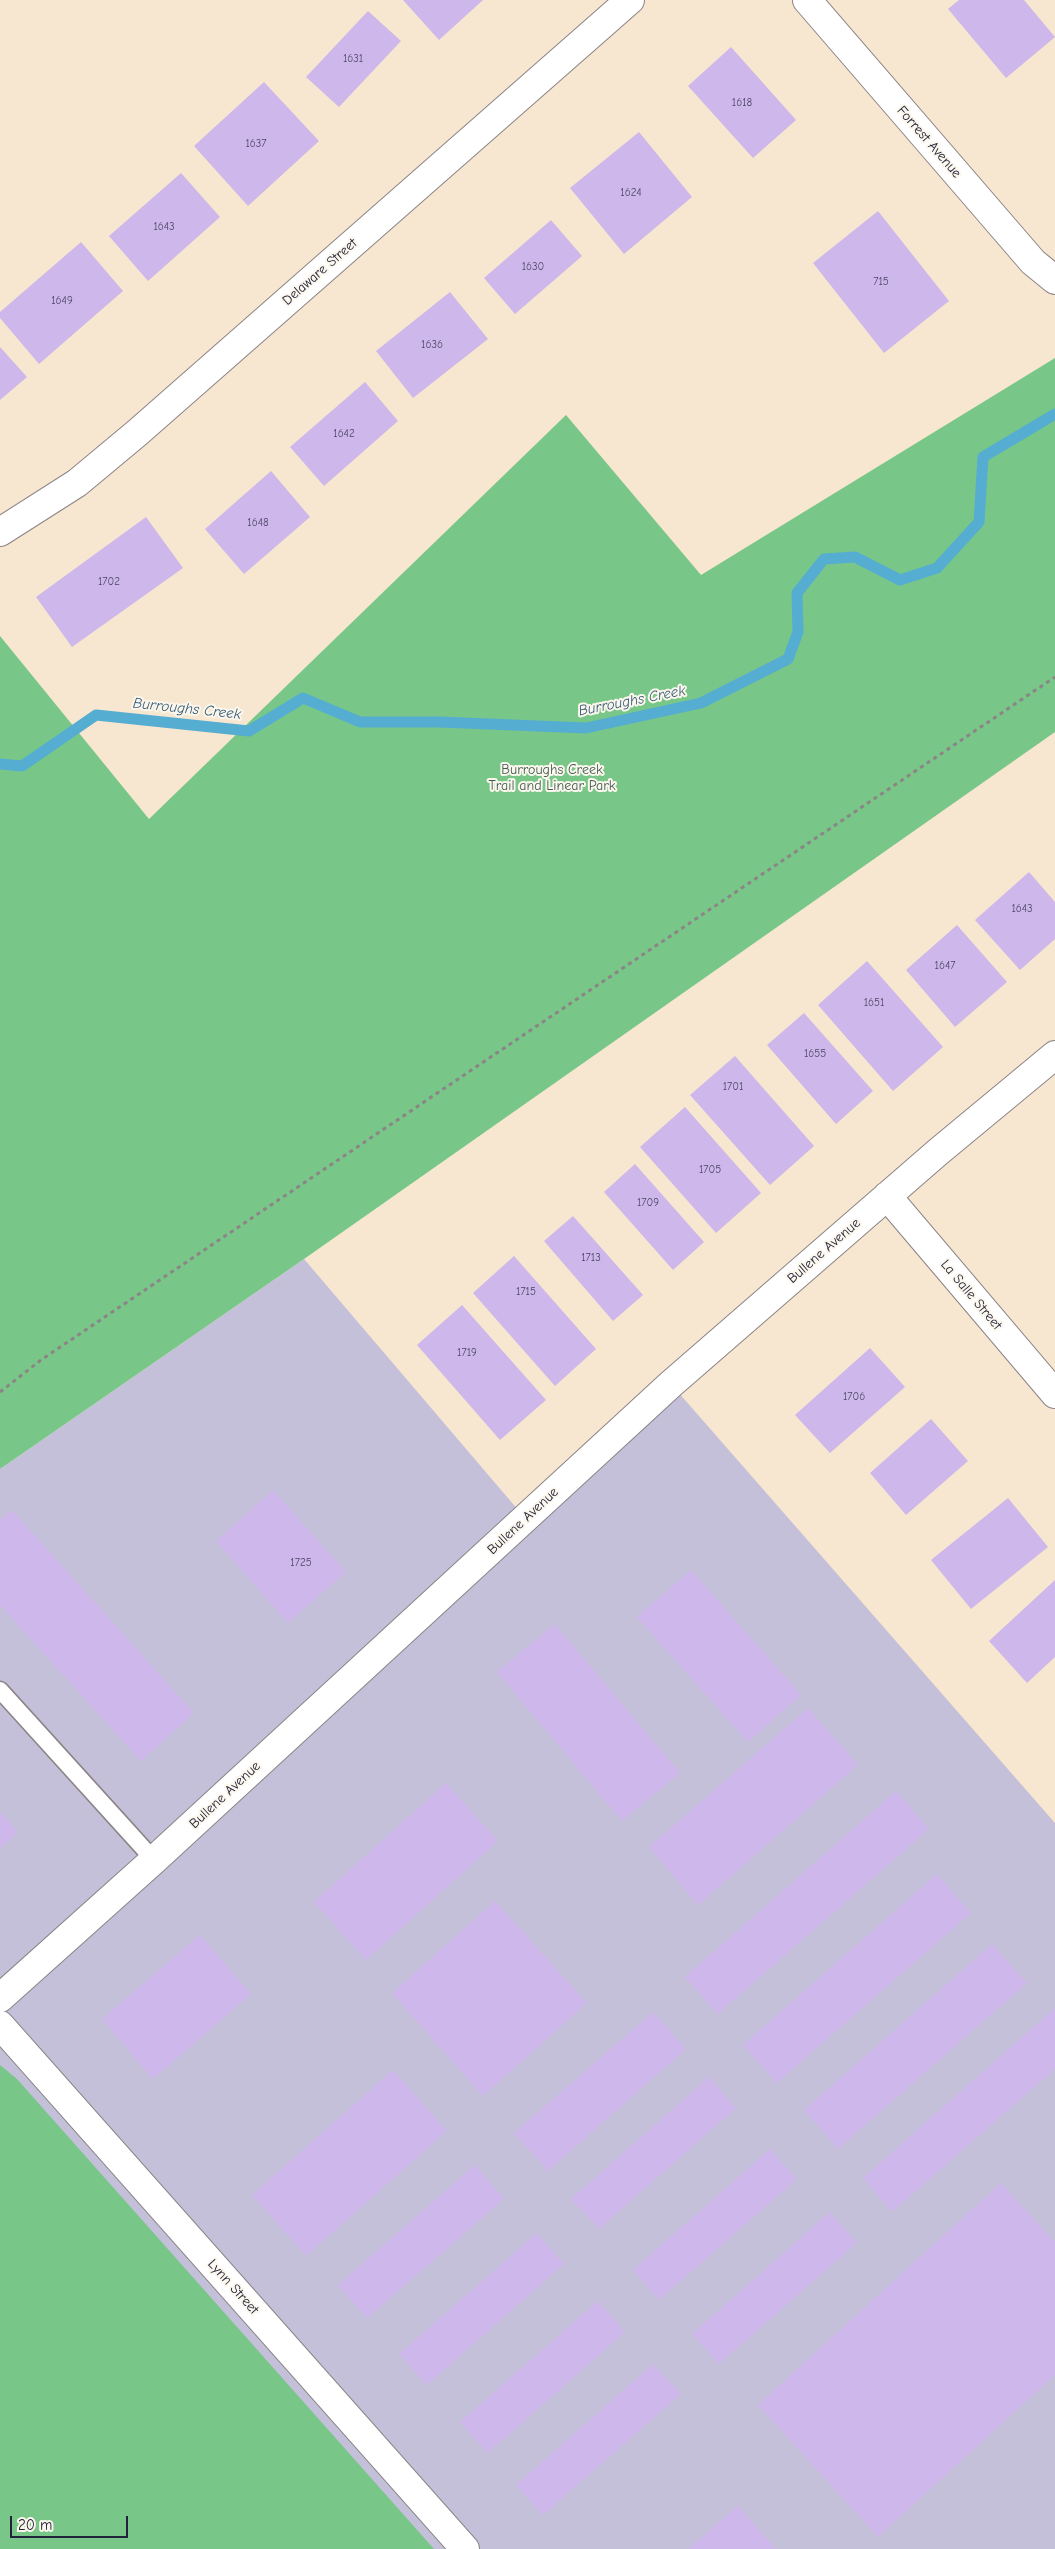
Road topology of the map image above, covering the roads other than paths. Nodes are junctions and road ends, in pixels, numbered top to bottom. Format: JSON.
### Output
{"nodes":[{"id":1,"x":630,"y":0,"type":"edge"},
{"id":2,"x":807,"y":0,"type":"edge"},
{"id":3,"x":1055,"y":280,"type":"edge"},
{"id":4,"x":0,"y":532,"type":"edge"},
{"id":5,"x":1055,"y":1055,"type":"edge"},
{"id":6,"x":887,"y":1196,"type":"junction"},
{"id":7,"x":1055,"y":1394,"type":"edge"},
{"id":8,"x":0,"y":1690,"type":"edge"},
{"id":9,"x":154,"y":1860,"type":"junction"},
{"id":10,"x":0,"y":1998,"type":"edge"},
{"id":11,"x":0,"y":2024,"type":"edge"},
{"id":12,"x":465,"y":2549,"type":"edge"}],
"edges":[{"from":1,"to":4,"type":"street","name":"Delaware Street"},
{"from":2,"to":3,"type":"street","name":"Forrest Avenue"},
{"from":5,"to":6,"type":"street","name":"Bullene Avenue"},
{"from":6,"to":7,"type":"street","name":"La Salle Street"},
{"from":6,"to":9,"type":"street","name":"Bullene Avenue"},
{"from":8,"to":9,"type":"lane"},
{"from":9,"to":10,"type":"street","name":"Bullene Avenue"},
{"from":11,"to":12,"type":"street","name":"Lynn Street"}]}
